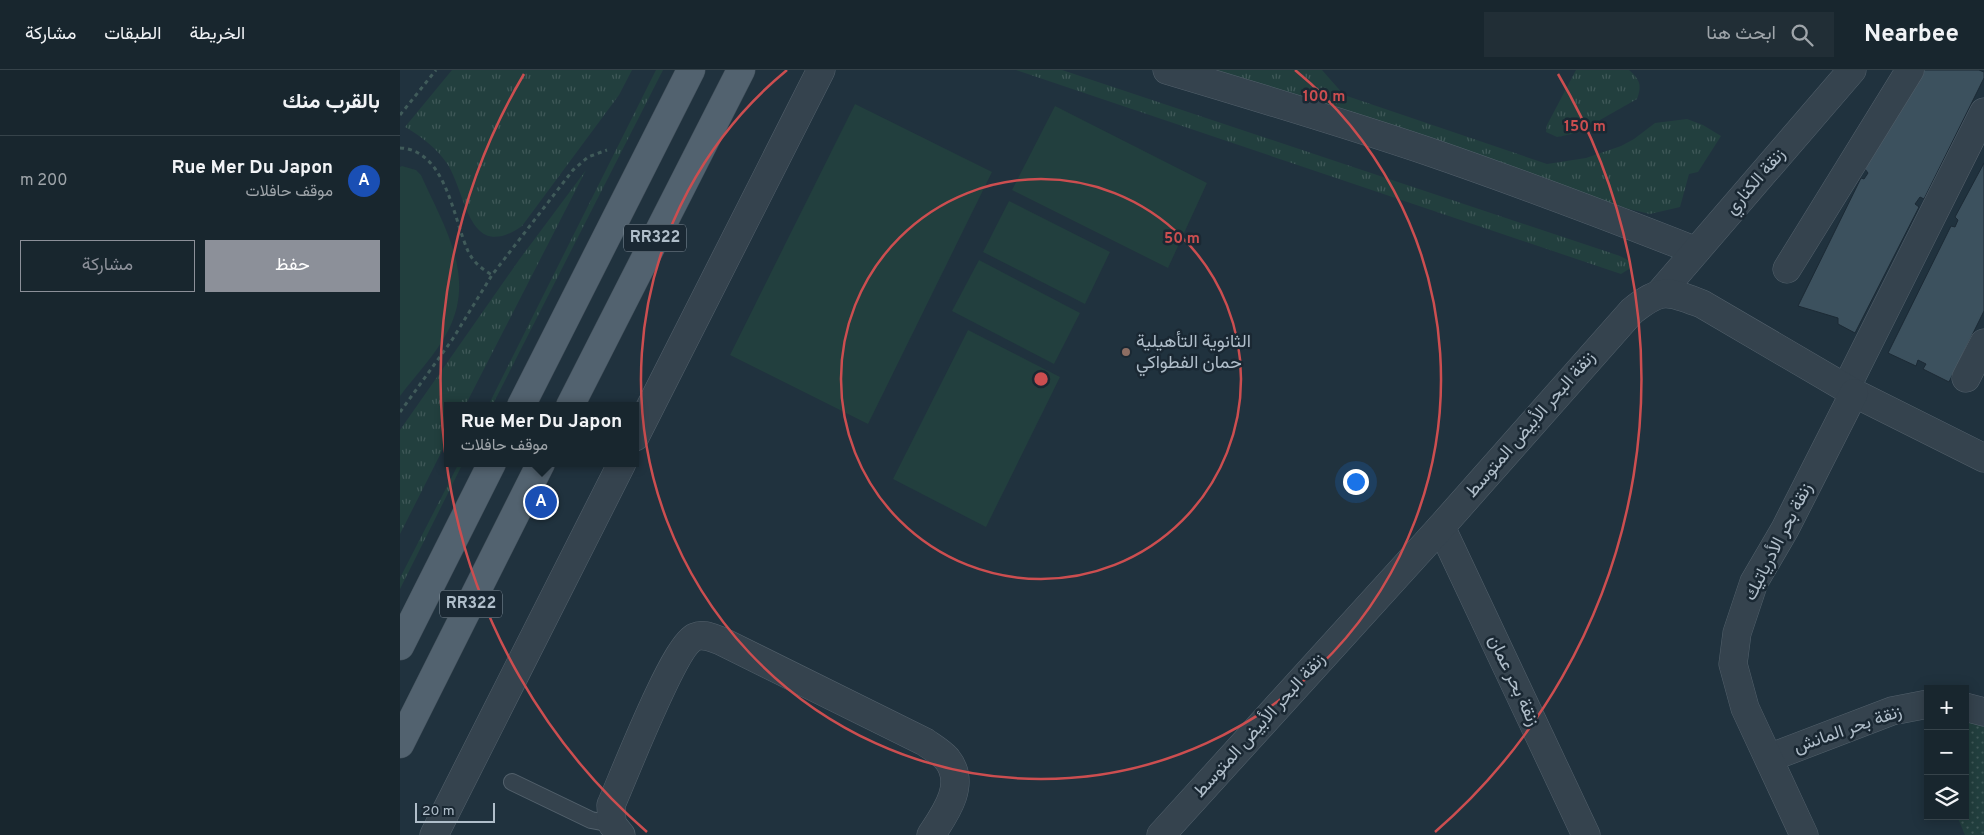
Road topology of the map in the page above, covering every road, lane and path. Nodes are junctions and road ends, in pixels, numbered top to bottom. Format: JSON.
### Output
{"nodes":[{"id":1,"x":436,"y":70,"type":"edge"},
{"id":2,"x":691,"y":70,"type":"edge"},
{"id":3,"x":741,"y":70,"type":"edge"},
{"id":4,"x":821,"y":70,"type":"edge"},
{"id":5,"x":1167,"y":70,"type":"edge"},
{"id":6,"x":1852,"y":70,"type":"edge"},
{"id":7,"x":1910,"y":70,"type":"edge"},
{"id":8,"x":1984,"y":112,"type":"edge"},
{"id":9,"x":400,"y":115,"type":"edge"},
{"id":10,"x":400,"y":148,"type":"edge"},
{"id":11,"x":607,"y":150,"type":"dead end"},
{"id":12,"x":1696,"y":251,"type":"junction"},
{"id":13,"x":1787,"y":269,"type":"dead end"},
{"id":14,"x":492,"y":275,"type":"junction"},
{"id":15,"x":1660,"y":293,"type":"junction"},
{"id":16,"x":1984,"y":343,"type":"edge"},
{"id":17,"x":1966,"y":378,"type":"dead end"},
{"id":18,"x":1850,"y":390,"type":"junction"},
{"id":19,"x":523,"y":402,"type":"edge"},
{"id":20,"x":572,"y":402,"type":"edge"},
{"id":21,"x":400,"y":412,"type":"edge"},
{"id":22,"x":639,"y":429,"type":"edge"},
{"id":23,"x":1984,"y":458,"type":"edge"},
{"id":24,"x":490,"y":467,"type":"edge"},
{"id":25,"x":539,"y":467,"type":"edge"},
{"id":26,"x":620,"y":467,"type":"edge"},
{"id":27,"x":1441,"y":527,"type":"junction"},
{"id":28,"x":400,"y":646,"type":"edge"},
{"id":29,"x":1924,"y":705,"type":"edge"},
{"id":30,"x":1969,"y":708,"type":"edge"},
{"id":31,"x":1984,"y":712,"type":"edge"},
{"id":32,"x":400,"y":744,"type":"edge"},
{"id":33,"x":1769,"y":758,"type":"junction"},
{"id":34,"x":512,"y":782,"type":"dead end"},
{"id":35,"x":616,"y":830,"type":"edge"},
{"id":36,"x":434,"y":835,"type":"edge"},
{"id":37,"x":931,"y":835,"type":"edge"},
{"id":38,"x":1161,"y":835,"type":"edge"},
{"id":39,"x":1586,"y":835,"type":"edge"},
{"id":40,"x":1804,"y":835,"type":"edge"}],
"edges":[{"from":1,"to":9,"type":"path"},
{"from":2,"to":19,"type":"main road","number":"RR322"},
{"from":3,"to":20,"type":"main road","number":"RR322"},
{"from":4,"to":22,"type":"street"},
{"from":5,"to":12,"type":"street"},
{"from":6,"to":12,"type":"street","name":"زنقة الكناري"},
{"from":7,"to":13,"type":"street"},
{"from":8,"to":18,"type":"street","name":"زنقة بحر الأدرياتيك"},
{"from":10,"to":14,"type":"path"},
{"from":11,"to":14,"type":"path"},
{"from":12,"to":15,"type":"street","name":"زنقة الكناري"},
{"from":14,"to":21,"type":"path"},
{"from":15,"to":18,"type":"street"},
{"from":15,"to":27,"type":"street","name":"زنقة البحر الأبيض المتوسط"},
{"from":16,"to":17,"type":"street"},
{"from":18,"to":23,"type":"street"},
{"from":18,"to":33,"type":"street","name":"زنقة بحر الأدرياتيك"},
{"from":24,"to":28,"type":"main road","number":"RR322"},
{"from":25,"to":32,"type":"main road","number":"RR322"},
{"from":26,"to":36,"type":"street"},
{"from":27,"to":38,"type":"street","name":"زنقة البحر الأبيض المتوسط"},
{"from":27,"to":39,"type":"street","name":"زنقة بحر عمان"},
{"from":29,"to":33,"type":"street","name":"زنقة بحر المانش"},
{"from":30,"to":31,"type":"street"},
{"from":33,"to":40,"type":"street","name":"زنقة بحر الأدرياتيك"},
{"from":34,"to":35,"type":"lane"},
{"from":35,"to":37,"type":"street"}]}
